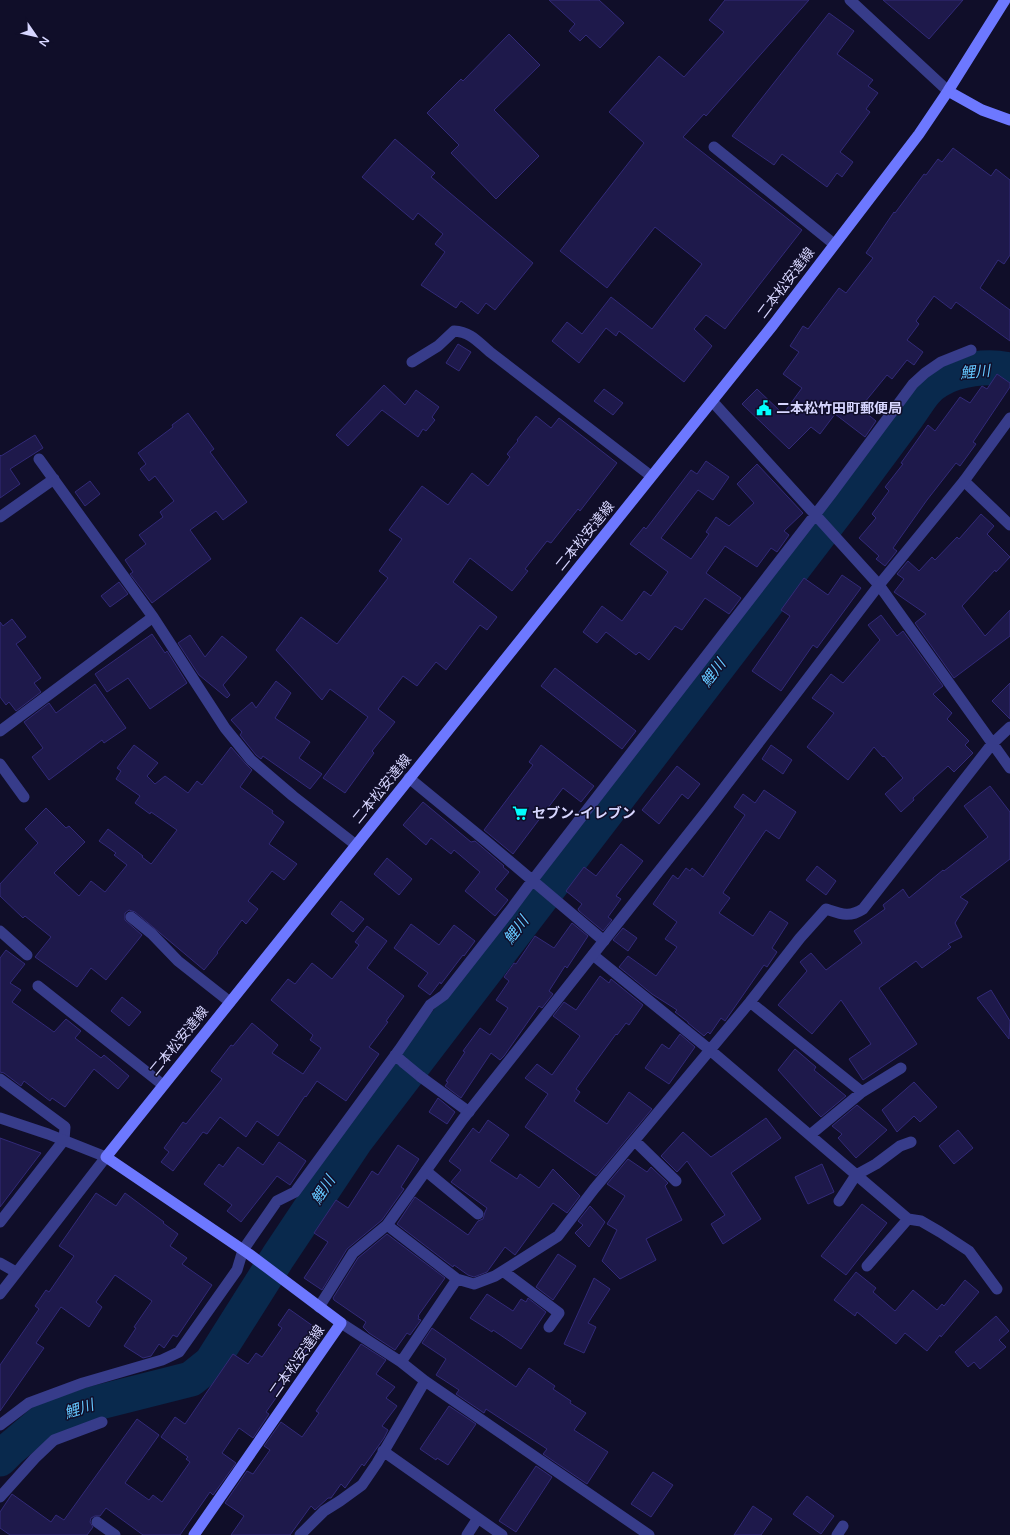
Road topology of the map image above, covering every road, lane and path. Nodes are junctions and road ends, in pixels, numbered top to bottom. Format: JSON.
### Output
{"nodes":[{"id":1,"x":850,"y":0,"type":"edge"},
{"id":2,"x":1005,"y":0,"type":"edge"},
{"id":3,"x":948,"y":91,"type":"junction"},
{"id":4,"x":1010,"y":120,"type":"edge"},
{"id":5,"x":714,"y":147,"type":"dead end"},
{"id":6,"x":834,"y":244,"type":"junction"},
{"id":7,"x":971,"y":350,"type":"dead end"},
{"id":8,"x":412,"y":362,"type":"dead end"},
{"id":9,"x":712,"y":401,"type":"junction"},
{"id":10,"x":1010,"y":418,"type":"edge"},
{"id":11,"x":40,"y":459,"type":"dead end"},
{"id":12,"x":651,"y":476,"type":"junction"},
{"id":13,"x":54,"y":479,"type":"junction"},
{"id":14,"x":964,"y":481,"type":"junction"},
{"id":15,"x":816,"y":516,"type":"junction"},
{"id":16,"x":0,"y":518,"type":"edge"},
{"id":17,"x":1010,"y":526,"type":"edge"},
{"id":18,"x":879,"y":585,"type":"junction"},
{"id":19,"x":153,"y":617,"type":"junction"},
{"id":20,"x":1010,"y":727,"type":"edge"},
{"id":21,"x":0,"y":731,"type":"edge"},
{"id":22,"x":992,"y":744,"type":"junction"},
{"id":23,"x":0,"y":764,"type":"edge"},
{"id":24,"x":1010,"y":768,"type":"edge"},
{"id":25,"x":409,"y":778,"type":"junction"},
{"id":26,"x":24,"y":797,"type":"dead end"},
{"id":27,"x":356,"y":845,"type":"junction"},
{"id":28,"x":534,"y":883,"type":"junction"},
{"id":29,"x":131,"y":917,"type":"dead end"},
{"id":30,"x":0,"y":931,"type":"edge"},
{"id":31,"x":604,"y":941,"type":"junction"},
{"id":32,"x":27,"y":955,"type":"dead end"},
{"id":33,"x":593,"y":955,"type":"junction"},
{"id":34,"x":38,"y":986,"type":"dead end"},
{"id":35,"x":230,"y":1002,"type":"junction"},
{"id":36,"x":750,"y":1002,"type":"junction"},
{"id":37,"x":710,"y":1050,"type":"junction"},
{"id":38,"x":395,"y":1055,"type":"junction"},
{"id":39,"x":901,"y":1068,"type":"dead end"},
{"id":40,"x":0,"y":1079,"type":"edge"},
{"id":41,"x":163,"y":1085,"type":"junction"},
{"id":42,"x":862,"y":1092,"type":"junction"},
{"id":43,"x":469,"y":1112,"type":"junction"},
{"id":44,"x":0,"y":1118,"type":"edge"},
{"id":45,"x":810,"y":1135,"type":"junction"},
{"id":46,"x":64,"y":1140,"type":"junction"},
{"id":47,"x":635,"y":1141,"type":"junction"},
{"id":48,"x":912,"y":1142,"type":"dead end"},
{"id":49,"x":106,"y":1157,"type":"junction"},
{"id":50,"x":426,"y":1171,"type":"junction"},
{"id":51,"x":856,"y":1175,"type":"junction"},
{"id":52,"x":676,"y":1181,"type":"dead end"},
{"id":53,"x":839,"y":1201,"type":"dead end"},
{"id":54,"x":478,"y":1214,"type":"dead end"},
{"id":55,"x":908,"y":1218,"type":"junction"},
{"id":56,"x":0,"y":1222,"type":"edge"},
{"id":57,"x":387,"y":1225,"type":"junction"},
{"id":58,"x":246,"y":1252,"type":"junction"},
{"id":59,"x":0,"y":1263,"type":"edge"},
{"id":60,"x":866,"y":1266,"type":"dead end"},
{"id":61,"x":503,"y":1271,"type":"junction"},
{"id":62,"x":16,"y":1272,"type":"junction"},
{"id":63,"x":457,"y":1279,"type":"junction"},
{"id":64,"x":997,"y":1289,"type":"dead end"},
{"id":65,"x":0,"y":1294,"type":"edge"},
{"id":66,"x":319,"y":1307,"type":"junction"},
{"id":67,"x":341,"y":1323,"type":"junction"},
{"id":68,"x":549,"y":1328,"type":"dead end"},
{"id":69,"x":401,"y":1362,"type":"junction"},
{"id":70,"x":425,"y":1381,"type":"junction"},
{"id":71,"x":102,"y":1422,"type":"dead end"},
{"id":72,"x":0,"y":1425,"type":"edge"},
{"id":73,"x":383,"y":1451,"type":"junction"},
{"id":74,"x":0,"y":1497,"type":"edge"},
{"id":75,"x":478,"y":1518,"type":"junction"},
{"id":76,"x":96,"y":1522,"type":"dead end"},
{"id":77,"x":114,"y":1535,"type":"edge"},
{"id":78,"x":194,"y":1535,"type":"edge"},
{"id":79,"x":300,"y":1535,"type":"edge"},
{"id":80,"x":467,"y":1535,"type":"edge"},
{"id":81,"x":502,"y":1535,"type":"edge"},
{"id":82,"x":649,"y":1535,"type":"edge"}],
"edges":[{"from":1,"to":3,"type":"street"},
{"from":2,"to":3,"type":"main road","name":"二本松安達線"},
{"from":3,"to":4,"type":"main road"},
{"from":3,"to":6,"type":"main road","name":"二本松安達線"},
{"from":5,"to":6,"type":"street"},
{"from":6,"to":9,"type":"main road","name":"二本松安達線"},
{"from":7,"to":15,"type":"street"},
{"from":8,"to":12,"type":"street"},
{"from":9,"to":12,"type":"main road","name":"二本松安達線"},
{"from":9,"to":15,"type":"street"},
{"from":10,"to":14,"type":"street"},
{"from":11,"to":13,"type":"street"},
{"from":12,"to":25,"type":"main road","name":"二本松安達線"},
{"from":13,"to":16,"type":"street"},
{"from":13,"to":19,"type":"street"},
{"from":14,"to":17,"type":"street"},
{"from":14,"to":18,"type":"street"},
{"from":15,"to":18,"type":"street"},
{"from":15,"to":28,"type":"street"},
{"from":18,"to":22,"type":"street"},
{"from":18,"to":31,"type":"street"},
{"from":19,"to":21,"type":"street"},
{"from":19,"to":27,"type":"street"},
{"from":20,"to":22,"type":"street"},
{"from":22,"to":24,"type":"street"},
{"from":22,"to":36,"type":"street"},
{"from":23,"to":26,"type":"street"},
{"from":25,"to":27,"type":"main road","name":"二本松安達線"},
{"from":25,"to":28,"type":"street"},
{"from":27,"to":35,"type":"main road","name":"二本松安達線"},
{"from":28,"to":31,"type":"street"},
{"from":28,"to":38,"type":"street"},
{"from":29,"to":35,"type":"street"},
{"from":30,"to":32,"type":"street"},
{"from":31,"to":33,"type":"street"},
{"from":33,"to":37,"type":"street"},
{"from":33,"to":43,"type":"street"},
{"from":34,"to":41,"type":"street"},
{"from":35,"to":41,"type":"main road","name":"二本松安達線"},
{"from":36,"to":37,"type":"street"},
{"from":36,"to":42,"type":"street"},
{"from":37,"to":45,"type":"street"},
{"from":37,"to":47,"type":"street"},
{"from":38,"to":43,"type":"street"},
{"from":38,"to":58,"type":"street"},
{"from":39,"to":42,"type":"street"},
{"from":40,"to":46,"type":"street"},
{"from":41,"to":49,"type":"main road","name":"二本松安達線"},
{"from":42,"to":45,"type":"street"},
{"from":43,"to":50,"type":"street"},
{"from":44,"to":46,"type":"street"},
{"from":45,"to":51,"type":"street"},
{"from":46,"to":49,"type":"street"},
{"from":46,"to":56,"type":"street"},
{"from":47,"to":52,"type":"street"},
{"from":47,"to":61,"type":"street"},
{"from":48,"to":51,"type":"street"},
{"from":49,"to":58,"type":"main road","name":"二本松安達線"},
{"from":49,"to":62,"type":"street"},
{"from":50,"to":54,"type":"street"},
{"from":50,"to":57,"type":"street"},
{"from":51,"to":53,"type":"street"},
{"from":51,"to":55,"type":"street"},
{"from":55,"to":60,"type":"street"},
{"from":55,"to":64,"type":"street"},
{"from":57,"to":63,"type":"street"},
{"from":57,"to":66,"type":"street"},
{"from":58,"to":66,"type":"main road","name":"二本松安達線"},
{"from":58,"to":72,"type":"street"},
{"from":59,"to":62,"type":"street"},
{"from":61,"to":63,"type":"street"},
{"from":61,"to":68,"type":"street"},
{"from":62,"to":65,"type":"street"},
{"from":63,"to":69,"type":"street"},
{"from":66,"to":67,"type":"main road","name":"二本松安達線"},
{"from":67,"to":69,"type":"street"},
{"from":67,"to":78,"type":"main road","name":"二本松安達線"},
{"from":69,"to":70,"type":"street"},
{"from":70,"to":73,"type":"street"},
{"from":70,"to":82,"type":"street"},
{"from":71,"to":74,"type":"street"},
{"from":73,"to":75,"type":"street"},
{"from":73,"to":79,"type":"street"},
{"from":75,"to":80,"type":"street"},
{"from":75,"to":81,"type":"street"},
{"from":76,"to":77,"type":"street"}]}
